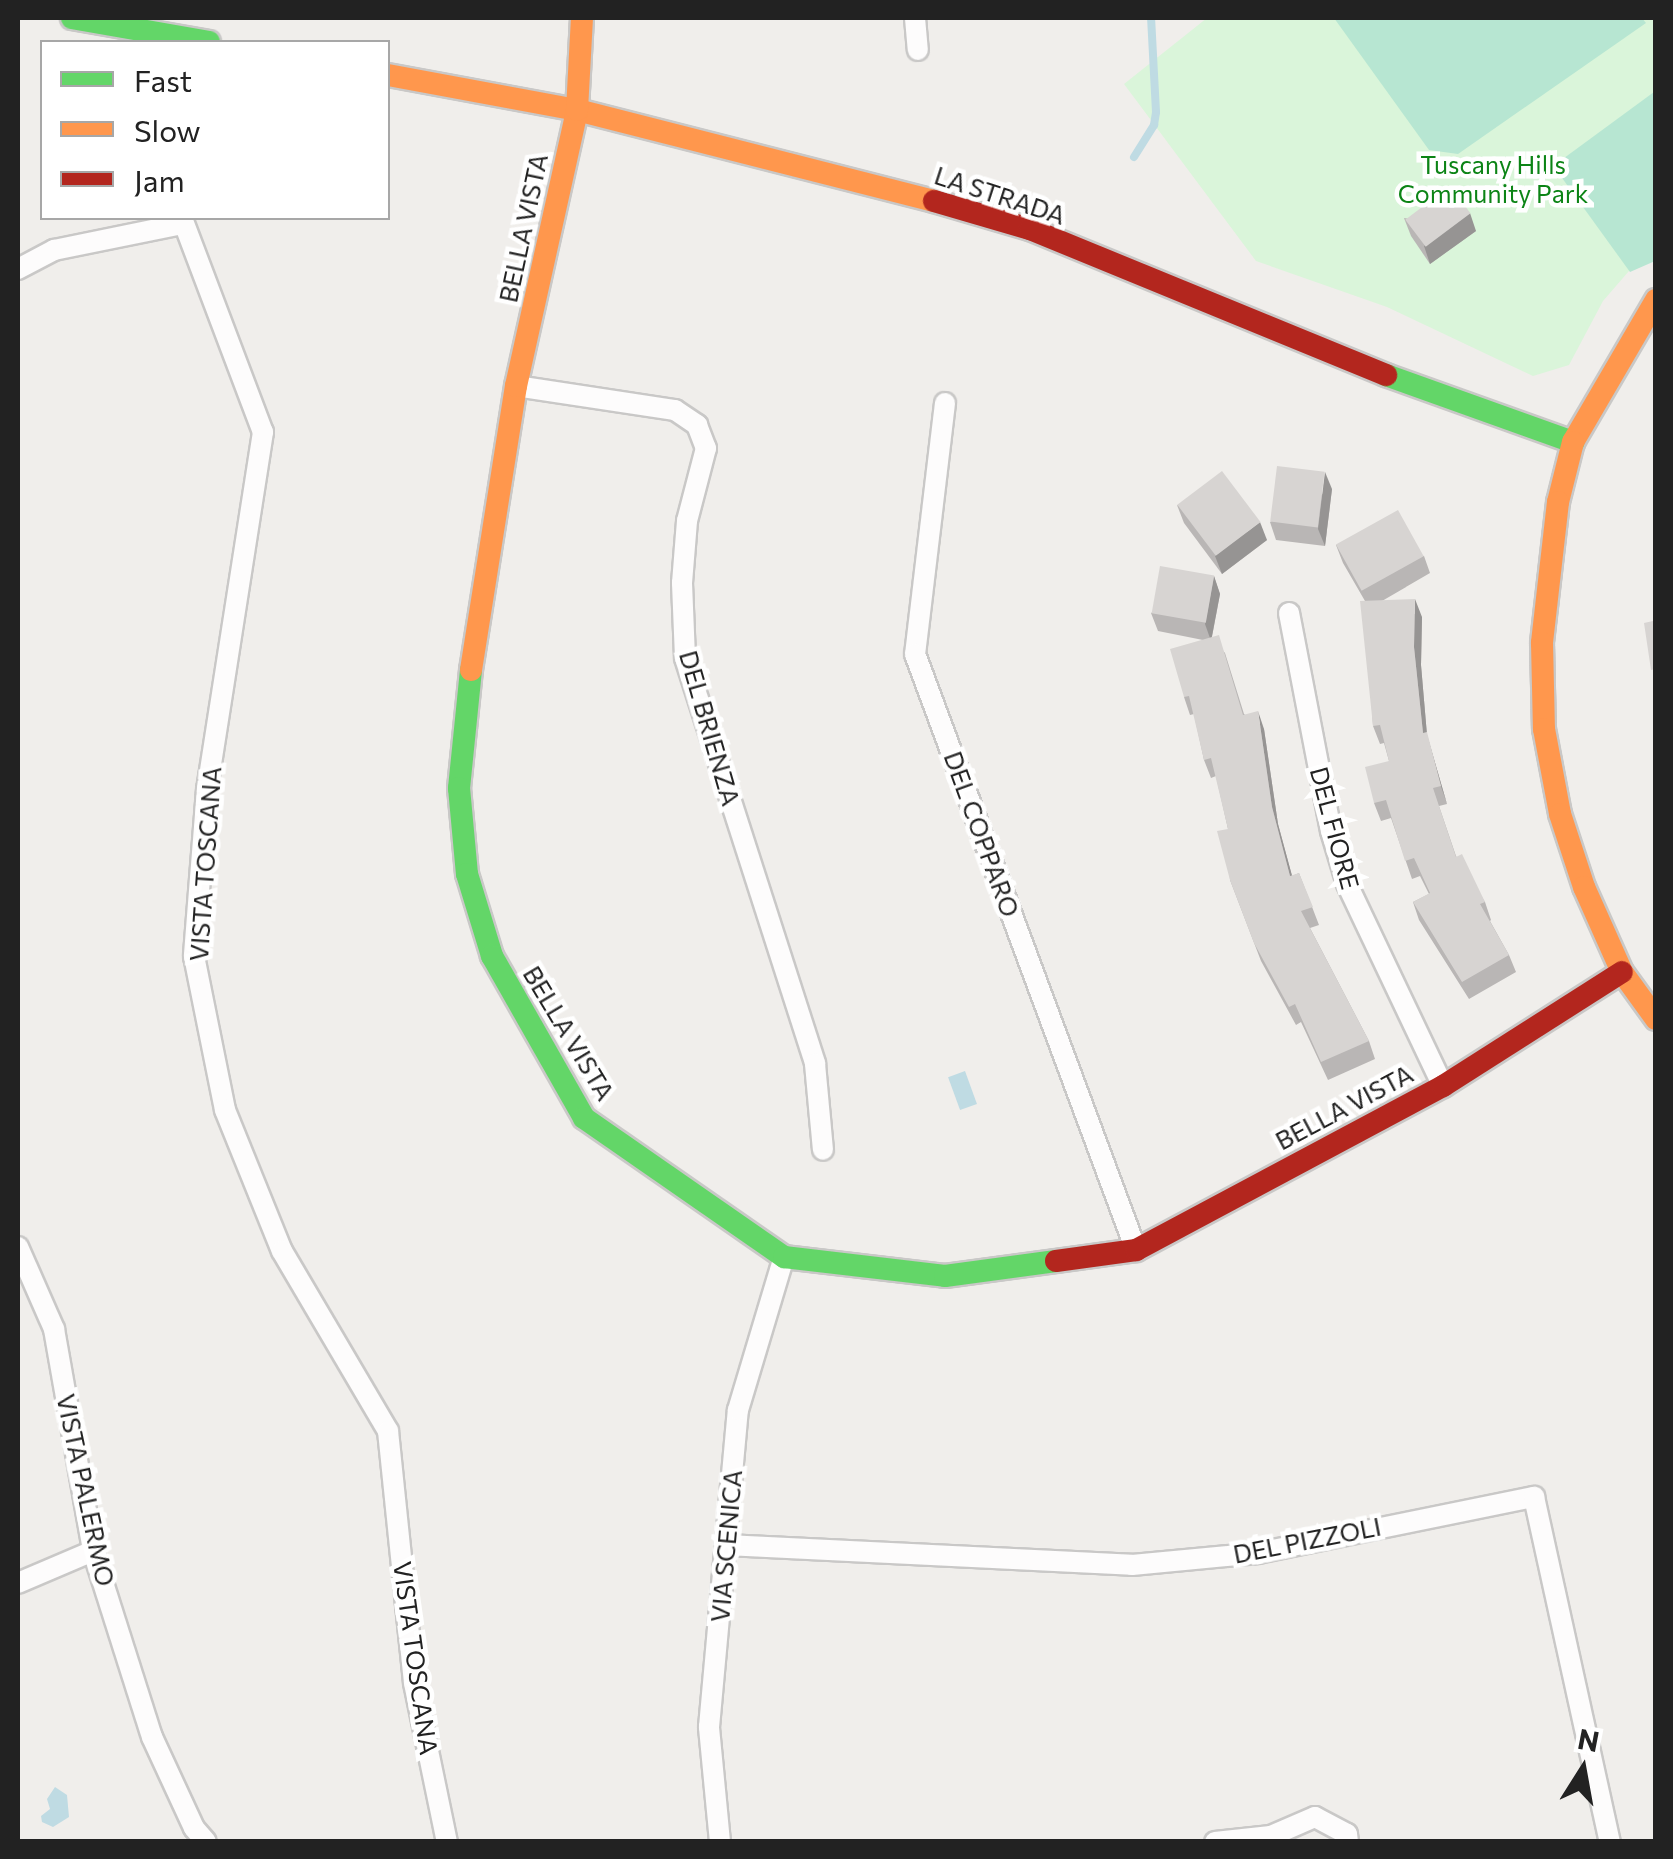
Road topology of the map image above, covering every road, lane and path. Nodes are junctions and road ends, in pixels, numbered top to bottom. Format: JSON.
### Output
{"nodes":[{"id":1,"x":72,"y":18,"type":"edge"},
{"id":2,"x":582,"y":18,"type":"edge"},
{"id":3,"x":915,"y":18,"type":"edge"},
{"id":4,"x":184,"y":40,"type":"edge"},
{"id":5,"x":918,"y":50,"type":"dead end"},
{"id":6,"x":390,"y":75,"type":"edge"},
{"id":7,"x":577,"y":110,"type":"junction"},
{"id":8,"x":182,"y":221,"type":"edge"},
{"id":9,"x":18,"y":269,"type":"edge"},
{"id":10,"x":1656,"y":300,"type":"edge"},
{"id":11,"x":516,"y":386,"type":"junction"},
{"id":12,"x":945,"y":403,"type":"dead end"},
{"id":13,"x":1573,"y":442,"type":"junction"},
{"id":14,"x":1290,"y":612,"type":"dead end"},
{"id":15,"x":1622,"y":972,"type":"junction"},
{"id":16,"x":1656,"y":1019,"type":"edge"},
{"id":17,"x":1443,"y":1086,"type":"junction"},
{"id":18,"x":823,"y":1150,"type":"dead end"},
{"id":19,"x":18,"y":1248,"type":"edge"},
{"id":20,"x":1136,"y":1250,"type":"junction"},
{"id":21,"x":784,"y":1257,"type":"junction"},
{"id":22,"x":726,"y":1545,"type":"junction"},
{"id":23,"x":93,"y":1550,"type":"junction"},
{"id":24,"x":18,"y":1583,"type":"edge"},
{"id":25,"x":206,"y":1842,"type":"edge"},
{"id":26,"x":447,"y":1842,"type":"edge"},
{"id":27,"x":720,"y":1842,"type":"edge"},
{"id":28,"x":1216,"y":1842,"type":"edge"},
{"id":29,"x":1348,"y":1842,"type":"edge"},
{"id":30,"x":1610,"y":1842,"type":"edge"}],
"edges":[{"from":1,"to":4,"type":"street"},
{"from":2,"to":7,"type":"street","name":"BELLA VISTA"},
{"from":3,"to":5,"type":"street"},
{"from":6,"to":7,"type":"street","name":"LA STRADA"},
{"from":7,"to":11,"type":"street","name":"BELLA VISTA"},
{"from":7,"to":13,"type":"street","name":"LA STRADA"},
{"from":8,"to":9,"type":"street"},
{"from":8,"to":26,"type":"street","name":"VISTA TOSCANA"},
{"from":10,"to":13,"type":"street"},
{"from":11,"to":18,"type":"street","name":"DEL BRIENZA"},
{"from":11,"to":21,"type":"street","name":"BELLA VISTA"},
{"from":12,"to":20,"type":"street","name":"DEL COPPARO"},
{"from":13,"to":15,"type":"street"},
{"from":14,"to":17,"type":"street","name":"DEL FIORE"},
{"from":15,"to":16,"type":"street"},
{"from":15,"to":17,"type":"street","name":"BELLA VISTA"},
{"from":17,"to":20,"type":"street","name":"BELLA VISTA"},
{"from":19,"to":23,"type":"street","name":"VISTA PALERMO"},
{"from":20,"to":21,"type":"street","name":"BELLA VISTA"},
{"from":21,"to":22,"type":"street","name":"VIA SCENICA"},
{"from":22,"to":27,"type":"street","name":"VIA SCENICA"},
{"from":22,"to":30,"type":"street","name":"DEL PIZZOLI"},
{"from":23,"to":24,"type":"street"},
{"from":23,"to":25,"type":"street","name":"VISTA PALERMO"},
{"from":28,"to":29,"type":"street"}]}
